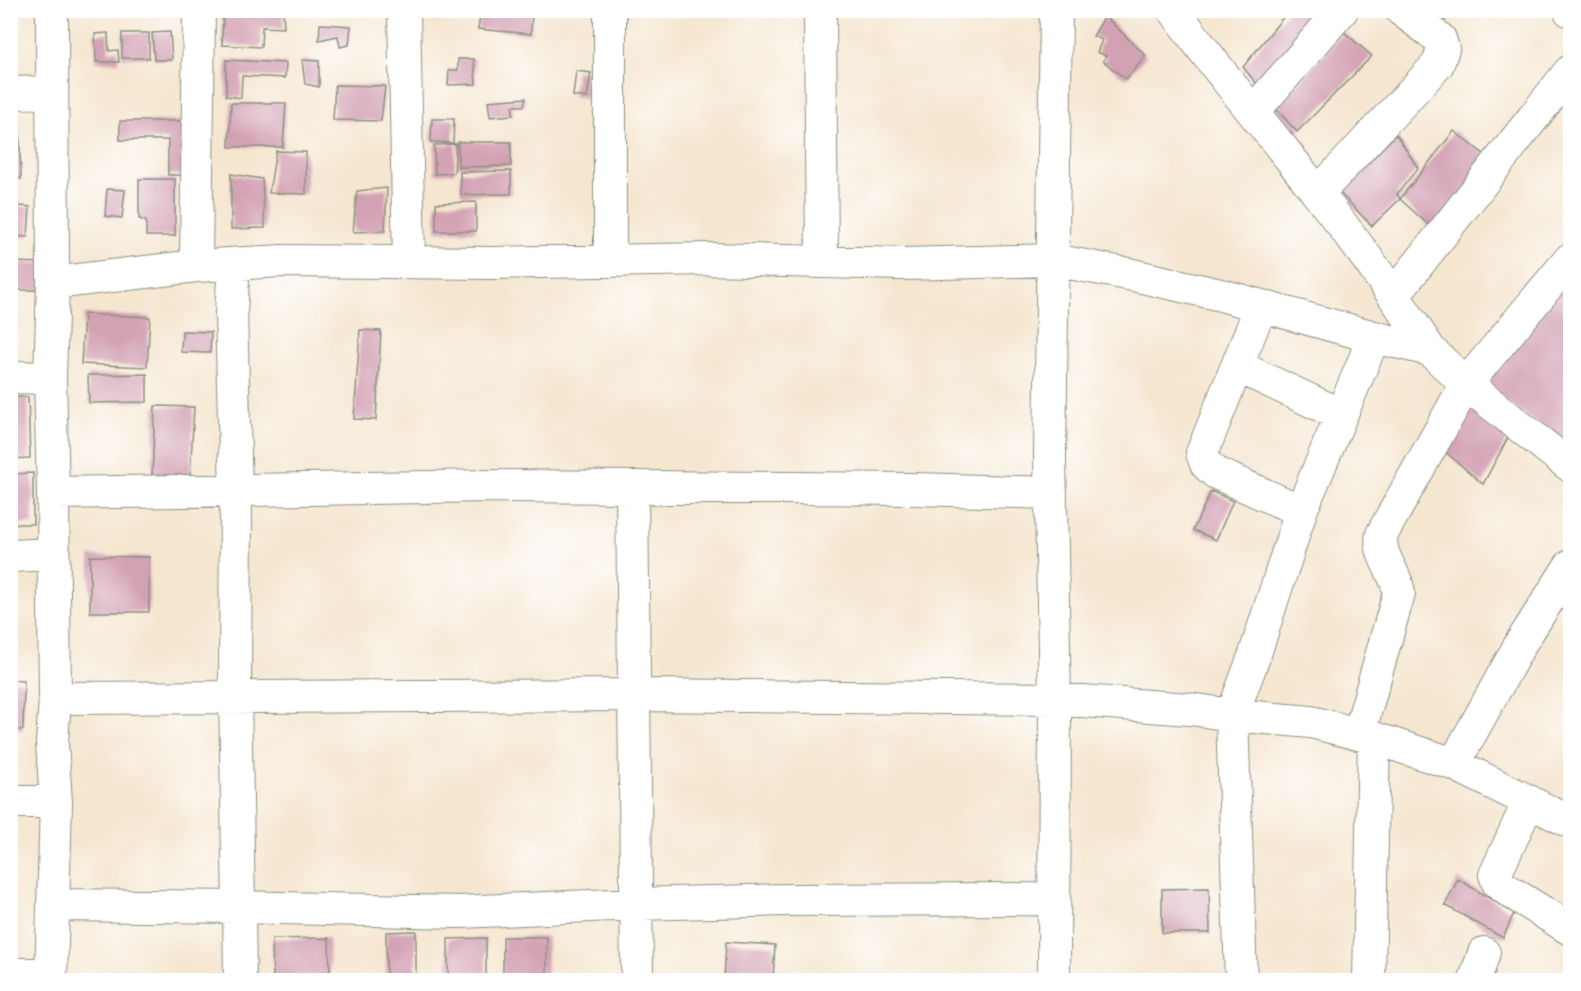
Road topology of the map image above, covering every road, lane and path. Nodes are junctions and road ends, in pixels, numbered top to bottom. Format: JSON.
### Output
{"nodes":[{"id":1,"x":52,"y":10,"type":"edge"},
{"id":2,"x":199,"y":10,"type":"edge"},
{"id":3,"x":404,"y":10,"type":"edge"},
{"id":4,"x":610,"y":10,"type":"edge"},
{"id":5,"x":820,"y":10,"type":"edge"},
{"id":6,"x":1056,"y":10,"type":"edge"},
{"id":7,"x":1174,"y":10,"type":"edge"},
{"id":8,"x":1342,"y":10,"type":"edge"},
{"id":9,"x":1401,"y":10,"type":"edge"},
{"id":10,"x":1570,"y":70,"type":"edge"},
{"id":11,"x":52,"y":92,"type":"junction"},
{"id":12,"x":10,"y":93,"type":"edge"},
{"id":13,"x":1253,"y":112,"type":"junction"},
{"id":14,"x":1318,"y":193,"type":"junction"},
{"id":15,"x":1570,"y":259,"type":"edge"},
{"id":16,"x":1053,"y":260,"type":"junction"},
{"id":17,"x":610,"y":261,"type":"junction"},
{"id":18,"x":409,"y":262,"type":"junction"},
{"id":19,"x":822,"y":262,"type":"junction"},
{"id":20,"x":234,"y":265,"type":"junction"},
{"id":21,"x":196,"y":266,"type":"junction"},
{"id":22,"x":53,"y":283,"type":"junction"},
{"id":23,"x":1394,"y":295,"type":"junction"},
{"id":24,"x":1261,"y":306,"type":"junction"},
{"id":25,"x":1374,"y":337,"type":"junction"},
{"id":26,"x":1430,"y":350,"type":"junction"},
{"id":27,"x":1237,"y":366,"type":"junction"},
{"id":28,"x":10,"y":377,"type":"edge"},
{"id":29,"x":50,"y":378,"type":"junction"},
{"id":30,"x":1466,"y":384,"type":"junction"},
{"id":31,"x":1341,"y":415,"type":"junction"},
{"id":32,"x":1570,"y":466,"type":"edge"},
{"id":33,"x":632,"y":487,"type":"junction"},
{"id":34,"x":236,"y":492,"type":"junction"},
{"id":35,"x":1051,"y":493,"type":"junction"},
{"id":36,"x":53,"y":494,"type":"junction"},
{"id":37,"x":1301,"y":511,"type":"junction"},
{"id":38,"x":53,"y":554,"type":"junction"},
{"id":39,"x":10,"y":556,"type":"edge"},
{"id":40,"x":1570,"y":566,"type":"edge"},
{"id":41,"x":635,"y":695,"type":"junction"},
{"id":42,"x":235,"y":696,"type":"junction"},
{"id":43,"x":55,"y":698,"type":"junction"},
{"id":44,"x":1054,"y":699,"type":"junction"},
{"id":45,"x":1232,"y":715,"type":"junction"},
{"id":46,"x":1367,"y":736,"type":"junction"},
{"id":47,"x":1454,"y":764,"type":"junction"},
{"id":48,"x":1528,"y":801,"type":"junction"},
{"id":49,"x":10,"y":802,"type":"edge"},
{"id":50,"x":56,"y":802,"type":"junction"},
{"id":51,"x":1570,"y":822,"type":"edge"},
{"id":52,"x":1054,"y":899,"type":"junction"},
{"id":53,"x":635,"y":904,"type":"junction"},
{"id":54,"x":55,"y":905,"type":"junction"},
{"id":55,"x":239,"y":908,"type":"junction"},
{"id":56,"x":1570,"y":929,"type":"edge"},
{"id":57,"x":10,"y":974,"type":"edge"},
{"id":58,"x":51,"y":977,"type":"edge"},
{"id":59,"x":240,"y":981,"type":"edge"},
{"id":60,"x":637,"y":981,"type":"edge"},
{"id":61,"x":1054,"y":981,"type":"edge"},
{"id":62,"x":1241,"y":981,"type":"edge"},
{"id":63,"x":1369,"y":981,"type":"edge"}],
"edges":[{"from":1,"to":11,"type":"street"},
{"from":2,"to":21,"type":"street"},
{"from":3,"to":18,"type":"street"},
{"from":4,"to":17,"type":"street"},
{"from":5,"to":19,"type":"street"},
{"from":6,"to":16,"type":"street"},
{"from":7,"to":13,"type":"street"},
{"from":8,"to":13,"type":"street"},
{"from":9,"to":14,"type":"street"},
{"from":10,"to":23,"type":"street"},
{"from":11,"to":12,"type":"street"},
{"from":11,"to":22,"type":"street"},
{"from":13,"to":14,"type":"street"},
{"from":14,"to":23,"type":"street"},
{"from":15,"to":30,"type":"street"},
{"from":16,"to":19,"type":"street"},
{"from":16,"to":24,"type":"street"},
{"from":16,"to":35,"type":"street"},
{"from":17,"to":18,"type":"street"},
{"from":17,"to":19,"type":"street"},
{"from":18,"to":20,"type":"street"},
{"from":20,"to":21,"type":"street"},
{"from":20,"to":34,"type":"street"},
{"from":21,"to":22,"type":"street"},
{"from":22,"to":29,"type":"street"},
{"from":23,"to":26,"type":"street"},
{"from":24,"to":25,"type":"street"},
{"from":24,"to":27,"type":"street"},
{"from":25,"to":26,"type":"street"},
{"from":25,"to":31,"type":"street"},
{"from":26,"to":30,"type":"street"},
{"from":27,"to":31,"type":"street"},
{"from":27,"to":37,"type":"street"},
{"from":28,"to":29,"type":"street"},
{"from":29,"to":36,"type":"street"},
{"from":30,"to":32,"type":"street"},
{"from":30,"to":46,"type":"street"},
{"from":31,"to":37,"type":"street"},
{"from":33,"to":34,"type":"street"},
{"from":33,"to":35,"type":"street"},
{"from":33,"to":41,"type":"street"},
{"from":34,"to":36,"type":"street"},
{"from":34,"to":42,"type":"street"},
{"from":35,"to":44,"type":"street"},
{"from":36,"to":38,"type":"street"},
{"from":37,"to":45,"type":"street"},
{"from":38,"to":39,"type":"street"},
{"from":38,"to":43,"type":"street"},
{"from":40,"to":47,"type":"street"},
{"from":41,"to":42,"type":"street"},
{"from":41,"to":44,"type":"street"},
{"from":41,"to":53,"type":"street"},
{"from":42,"to":43,"type":"street"},
{"from":42,"to":55,"type":"street"},
{"from":43,"to":50,"type":"street"},
{"from":44,"to":45,"type":"street"},
{"from":44,"to":52,"type":"street"},
{"from":45,"to":46,"type":"street"},
{"from":45,"to":62,"type":"street"},
{"from":46,"to":47,"type":"street"},
{"from":46,"to":63,"type":"street"},
{"from":47,"to":48,"type":"street"},
{"from":48,"to":51,"type":"street"},
{"from":48,"to":56,"type":"street"},
{"from":49,"to":50,"type":"street"},
{"from":50,"to":54,"type":"street"},
{"from":52,"to":53,"type":"street"},
{"from":52,"to":61,"type":"street"},
{"from":53,"to":55,"type":"street"},
{"from":53,"to":60,"type":"street"},
{"from":54,"to":55,"type":"street"},
{"from":54,"to":58,"type":"street"},
{"from":55,"to":59,"type":"street"},
{"from":57,"to":58,"type":"street"}]}
